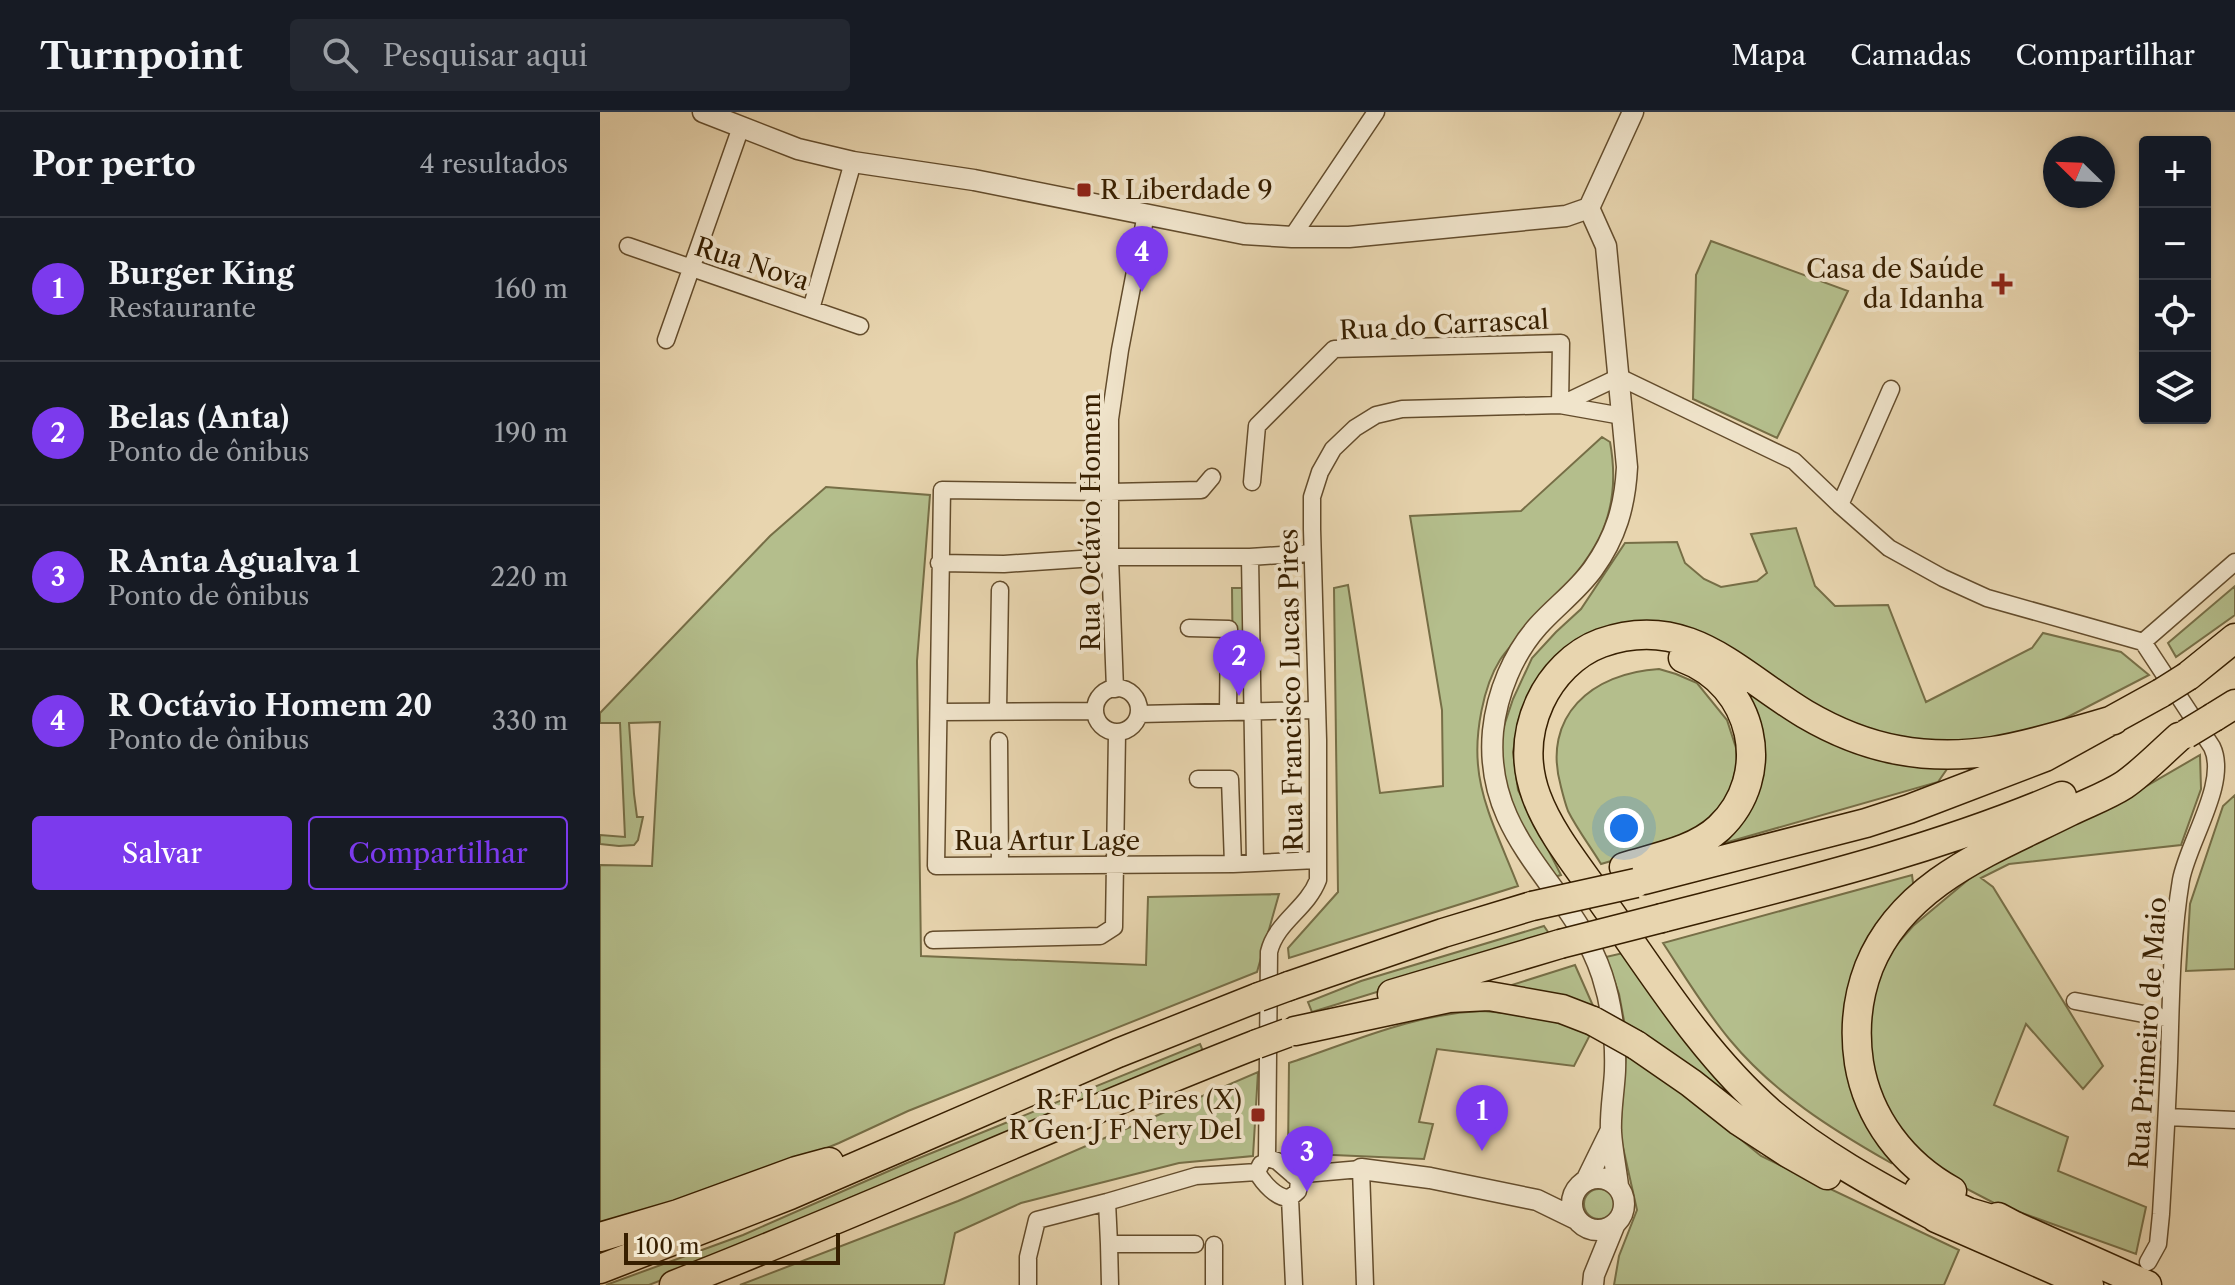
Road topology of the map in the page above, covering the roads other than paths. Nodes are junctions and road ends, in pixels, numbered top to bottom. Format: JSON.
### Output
{"nodes":[{"id":1,"x":703,"y":112,"type":"edge"},
{"id":2,"x":1376,"y":112,"type":"edge"},
{"id":3,"x":1633,"y":112,"type":"edge"},
{"id":4,"x":741,"y":127,"type":"junction"},
{"id":5,"x":853,"y":162,"type":"junction"},
{"id":6,"x":1589,"y":208,"type":"junction"},
{"id":7,"x":1146,"y":214,"type":"junction"},
{"id":8,"x":1292,"y":237,"type":"junction"},
{"id":9,"x":628,"y":246,"type":"dead end"},
{"id":10,"x":691,"y":269,"type":"junction"},
{"id":11,"x":811,"y":309,"type":"junction"},
{"id":12,"x":860,"y":326,"type":"dead end"},
{"id":13,"x":666,"y":340,"type":"dead end"},
{"id":14,"x":1619,"y":377,"type":"junction"},
{"id":15,"x":1891,"y":389,"type":"dead end"},
{"id":16,"x":1560,"y":405,"type":"junction"},
{"id":17,"x":1622,"y":416,"type":"junction"},
{"id":18,"x":1212,"y":477,"type":"dead end"},
{"id":19,"x":1252,"y":482,"type":"dead end"},
{"id":20,"x":1110,"y":492,"type":"junction"},
{"id":21,"x":1840,"y":505,"type":"junction"},
{"id":22,"x":1312,"y":553,"type":"junction"},
{"id":23,"x":1110,"y":557,"type":"junction"},
{"id":24,"x":1250,"y":557,"type":"junction"},
{"id":25,"x":2235,"y":562,"type":"edge"},
{"id":26,"x":939,"y":563,"type":"junction"},
{"id":27,"x":1000,"y":590,"type":"dead end"},
{"id":28,"x":1189,"y":628,"type":"dead end"},
{"id":29,"x":2235,"y":638,"type":"edge"},
{"id":30,"x":2143,"y":642,"type":"junction"},
{"id":31,"x":1115,"y":689,"type":"junction"},
{"id":32,"x":998,"y":710,"type":"junction"},
{"id":33,"x":1317,"y":710,"type":"junction"},
{"id":34,"x":2225,"y":710,"type":"edge"},
{"id":35,"x":1094,"y":711,"type":"junction"},
{"id":36,"x":1228,"y":711,"type":"junction"},
{"id":37,"x":1253,"y":711,"type":"junction"},
{"id":38,"x":939,"y":712,"type":"junction"},
{"id":39,"x":1139,"y":714,"type":"junction"},
{"id":40,"x":2114,"y":720,"type":"junction"},
{"id":41,"x":1117,"y":733,"type":"junction"},
{"id":42,"x":2183,"y":736,"type":"junction"},
{"id":43,"x":999,"y":741,"type":"dead end"},
{"id":44,"x":1198,"y":779,"type":"dead end"},
{"id":45,"x":1317,"y":860,"type":"junction"},
{"id":46,"x":1255,"y":863,"type":"junction"},
{"id":47,"x":1233,"y":864,"type":"junction"},
{"id":48,"x":1000,"y":865,"type":"junction"},
{"id":49,"x":1115,"y":865,"type":"junction"},
{"id":50,"x":1630,"y":875,"type":"junction"},
{"id":51,"x":933,"y":940,"type":"dead end"},
{"id":52,"x":2075,"y":1001,"type":"dead end"},
{"id":53,"x":2170,"y":1019,"type":"junction"},
{"id":54,"x":1291,"y":1032,"type":"junction"},
{"id":55,"x":2167,"y":1117,"type":"junction"},
{"id":56,"x":2235,"y":1120,"type":"edge"},
{"id":57,"x":1611,"y":1130,"type":"junction"},
{"id":58,"x":918,"y":1138,"type":"junction"},
{"id":59,"x":1262,"y":1165,"type":"junction"},
{"id":60,"x":1361,"y":1169,"type":"junction"},
{"id":61,"x":1293,"y":1175,"type":"junction"},
{"id":62,"x":1582,"y":1184,"type":"junction"},
{"id":63,"x":1618,"y":1186,"type":"junction"},
{"id":64,"x":1290,"y":1198,"type":"junction"},
{"id":65,"x":1537,"y":1200,"type":"junction"},
{"id":66,"x":1107,"y":1202,"type":"junction"},
{"id":67,"x":1941,"y":1220,"type":"junction"},
{"id":68,"x":1579,"y":1222,"type":"junction"},
{"id":69,"x":1614,"y":1226,"type":"junction"},
{"id":70,"x":2015,"y":1226,"type":"junction"},
{"id":71,"x":600,"y":1237,"type":"edge"},
{"id":72,"x":1109,"y":1244,"type":"junction"},
{"id":73,"x":1195,"y":1244,"type":"dead end"},
{"id":74,"x":1214,"y":1245,"type":"dead end"},
{"id":75,"x":600,"y":1269,"type":"edge"},
{"id":76,"x":2148,"y":1273,"type":"edge"},
{"id":77,"x":1593,"y":1280,"type":"edge"},
{"id":78,"x":674,"y":1285,"type":"edge"},
{"id":79,"x":1028,"y":1285,"type":"edge"},
{"id":80,"x":1110,"y":1285,"type":"edge"},
{"id":81,"x":1214,"y":1285,"type":"edge"},
{"id":82,"x":1294,"y":1285,"type":"edge"},
{"id":83,"x":1365,"y":1285,"type":"edge"},
{"id":84,"x":2089,"y":1285,"type":"edge"}],
"edges":[{"from":1,"to":4,"type":"street"},
{"from":2,"to":8,"type":"street"},
{"from":3,"to":6,"type":"street"},
{"from":4,"to":5,"type":"street"},
{"from":4,"to":10,"type":"street"},
{"from":5,"to":7,"type":"street"},
{"from":5,"to":11,"type":"street"},
{"from":6,"to":8,"type":"street"},
{"from":6,"to":14,"type":"street"},
{"from":7,"to":8,"type":"street"},
{"from":7,"to":20,"type":"street","name":"Rua Octávio Homem"},
{"from":9,"to":10,"type":"street","name":"Rua Nova"},
{"from":10,"to":11,"type":"street","name":"Rua Nova"},
{"from":10,"to":13,"type":"street"},
{"from":11,"to":12,"type":"street","name":"Rua Nova"},
{"from":14,"to":16,"type":"street","name":"Rua Francisco Lucas Pires"},
{"from":14,"to":17,"type":"street"},
{"from":14,"to":21,"type":"street"},
{"from":15,"to":21,"type":"street"},
{"from":16,"to":17,"type":"street","name":"Rua Francisco Lucas Pires"},
{"from":16,"to":19,"type":"street","name":"Rua do Carrascal"},
{"from":16,"to":22,"type":"street","name":"Rua Francisco Lucas Pires"},
{"from":17,"to":57,"type":"street"},
{"from":18,"to":20,"type":"street"},
{"from":20,"to":23,"type":"street","name":"Rua Octávio Homem"},
{"from":20,"to":26,"type":"street","name":"Rua Artur Lage"},
{"from":21,"to":30,"type":"street"},
{"from":22,"to":24,"type":"street"},
{"from":22,"to":33,"type":"street","name":"Rua Francisco Lucas Pires"},
{"from":23,"to":24,"type":"street"},
{"from":23,"to":26,"type":"street"},
{"from":23,"to":31,"type":"street","name":"Rua Octávio Homem"},
{"from":24,"to":37,"type":"street"},
{"from":25,"to":30,"type":"street"},
{"from":26,"to":38,"type":"street","name":"Rua Artur Lage"},
{"from":27,"to":32,"type":"street"},
{"from":28,"to":36,"type":"street"},
{"from":29,"to":40,"type":"highway","bridge":true},
{"from":30,"to":53,"type":"street","name":"Rua Primeiro de Maio"},
{"from":31,"to":35,"type":"street","name":"Rua Octávio Homem"},
{"from":31,"to":39,"type":"street","name":"Rua Octávio Homem"},
{"from":32,"to":35,"type":"street"},
{"from":32,"to":38,"type":"street"},
{"from":33,"to":37,"type":"street"},
{"from":33,"to":45,"type":"street","name":"Rua Francisco Lucas Pires"},
{"from":34,"to":42,"type":"highway","bridge":true},
{"from":35,"to":41,"type":"street"},
{"from":36,"to":37,"type":"street"},
{"from":36,"to":39,"type":"street"},
{"from":37,"to":46,"type":"street"},
{"from":38,"to":48,"type":"street","name":"Rua Artur Lage"},
{"from":39,"to":41,"type":"street"},
{"from":40,"to":50,"type":"highway"},
{"from":40,"to":67,"type":"highway"},
{"from":41,"to":49,"type":"street"},
{"from":42,"to":54,"type":"highway","bridge":true},
{"from":42,"to":70,"type":"highway"},
{"from":43,"to":48,"type":"street"},
{"from":44,"to":47,"type":"street"},
{"from":45,"to":46,"type":"street","name":"Rua Artur Lage"},
{"from":45,"to":59,"type":"street","name":"Rua Francisco Lucas Pires"},
{"from":46,"to":47,"type":"street","name":"Rua Artur Lage"},
{"from":47,"to":49,"type":"street","name":"Rua Artur Lage"},
{"from":48,"to":49,"type":"street","name":"Rua Artur Lage"},
{"from":49,"to":51,"type":"street"},
{"from":50,"to":58,"type":"highway","bridge":true},
{"from":50,"to":70,"type":"highway"},
{"from":52,"to":53,"type":"street"},
{"from":53,"to":55,"type":"street","name":"Rua Primeiro de Maio"},
{"from":54,"to":67,"type":"highway","bridge":true},
{"from":54,"to":78,"type":"highway","bridge":true},
{"from":55,"to":56,"type":"street"},
{"from":55,"to":76,"type":"street","name":"Rua Primeiro de Maio"},
{"from":57,"to":62,"type":"street"},
{"from":57,"to":63,"type":"street"},
{"from":58,"to":71,"type":"highway"},
{"from":58,"to":75,"type":"highway"},
{"from":59,"to":61,"type":"street"},
{"from":59,"to":64,"type":"street"},
{"from":59,"to":66,"type":"street"},
{"from":60,"to":61,"type":"street"},
{"from":60,"to":65,"type":"street"},
{"from":60,"to":83,"type":"street"},
{"from":61,"to":64,"type":"street"},
{"from":62,"to":63,"type":"street"},
{"from":62,"to":65,"type":"street"},
{"from":62,"to":68,"type":"street"},
{"from":63,"to":69,"type":"street"},
{"from":64,"to":82,"type":"street"},
{"from":65,"to":68,"type":"street"},
{"from":66,"to":72,"type":"street"},
{"from":66,"to":79,"type":"street"},
{"from":67,"to":84,"type":"highway"},
{"from":68,"to":69,"type":"street"},
{"from":68,"to":77,"type":"street"},
{"from":69,"to":77,"type":"street"},
{"from":70,"to":76,"type":"highway"},
{"from":72,"to":73,"type":"street"},
{"from":72,"to":80,"type":"street"},
{"from":74,"to":81,"type":"street"}]}
